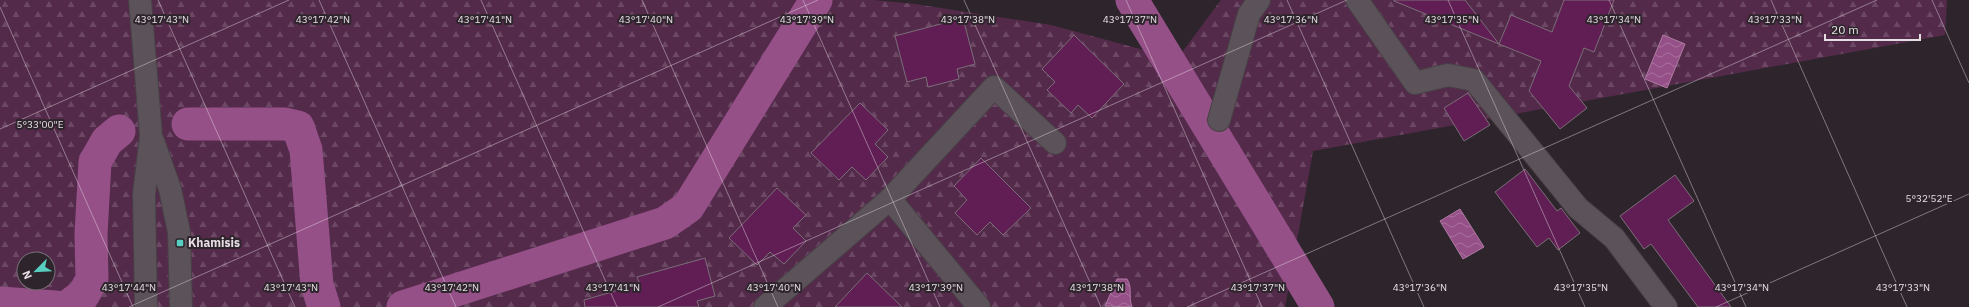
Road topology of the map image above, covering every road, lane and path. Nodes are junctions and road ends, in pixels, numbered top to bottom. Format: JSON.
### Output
{"nodes":[{"id":1,"x":140,"y":0,"type":"edge"},
{"id":2,"x":1259,"y":0,"type":"edge"},
{"id":3,"x":1357,"y":0,"type":"edge"},
{"id":4,"x":1219,"y":120,"type":"dead end"},
{"id":5,"x":151,"y":136,"type":"junction"},
{"id":6,"x":1054,"y":143,"type":"dead end"},
{"id":7,"x":890,"y":199,"type":"junction"},
{"id":8,"x":170,"y":306,"type":"edge"},
{"id":9,"x":765,"y":307,"type":"edge"},
{"id":10,"x":979,"y":307,"type":"edge"},
{"id":11,"x":1666,"y":307,"type":"edge"}],
"edges":[{"from":1,"to":5,"type":"street"},
{"from":2,"to":4,"type":"street"},
{"from":3,"to":11,"type":"street"},
{"from":5,"to":8,"type":"street"},
{"from":5,"to":8,"type":"street"},
{"from":6,"to":7,"type":"street"},
{"from":7,"to":9,"type":"street"},
{"from":7,"to":10,"type":"street"}]}
